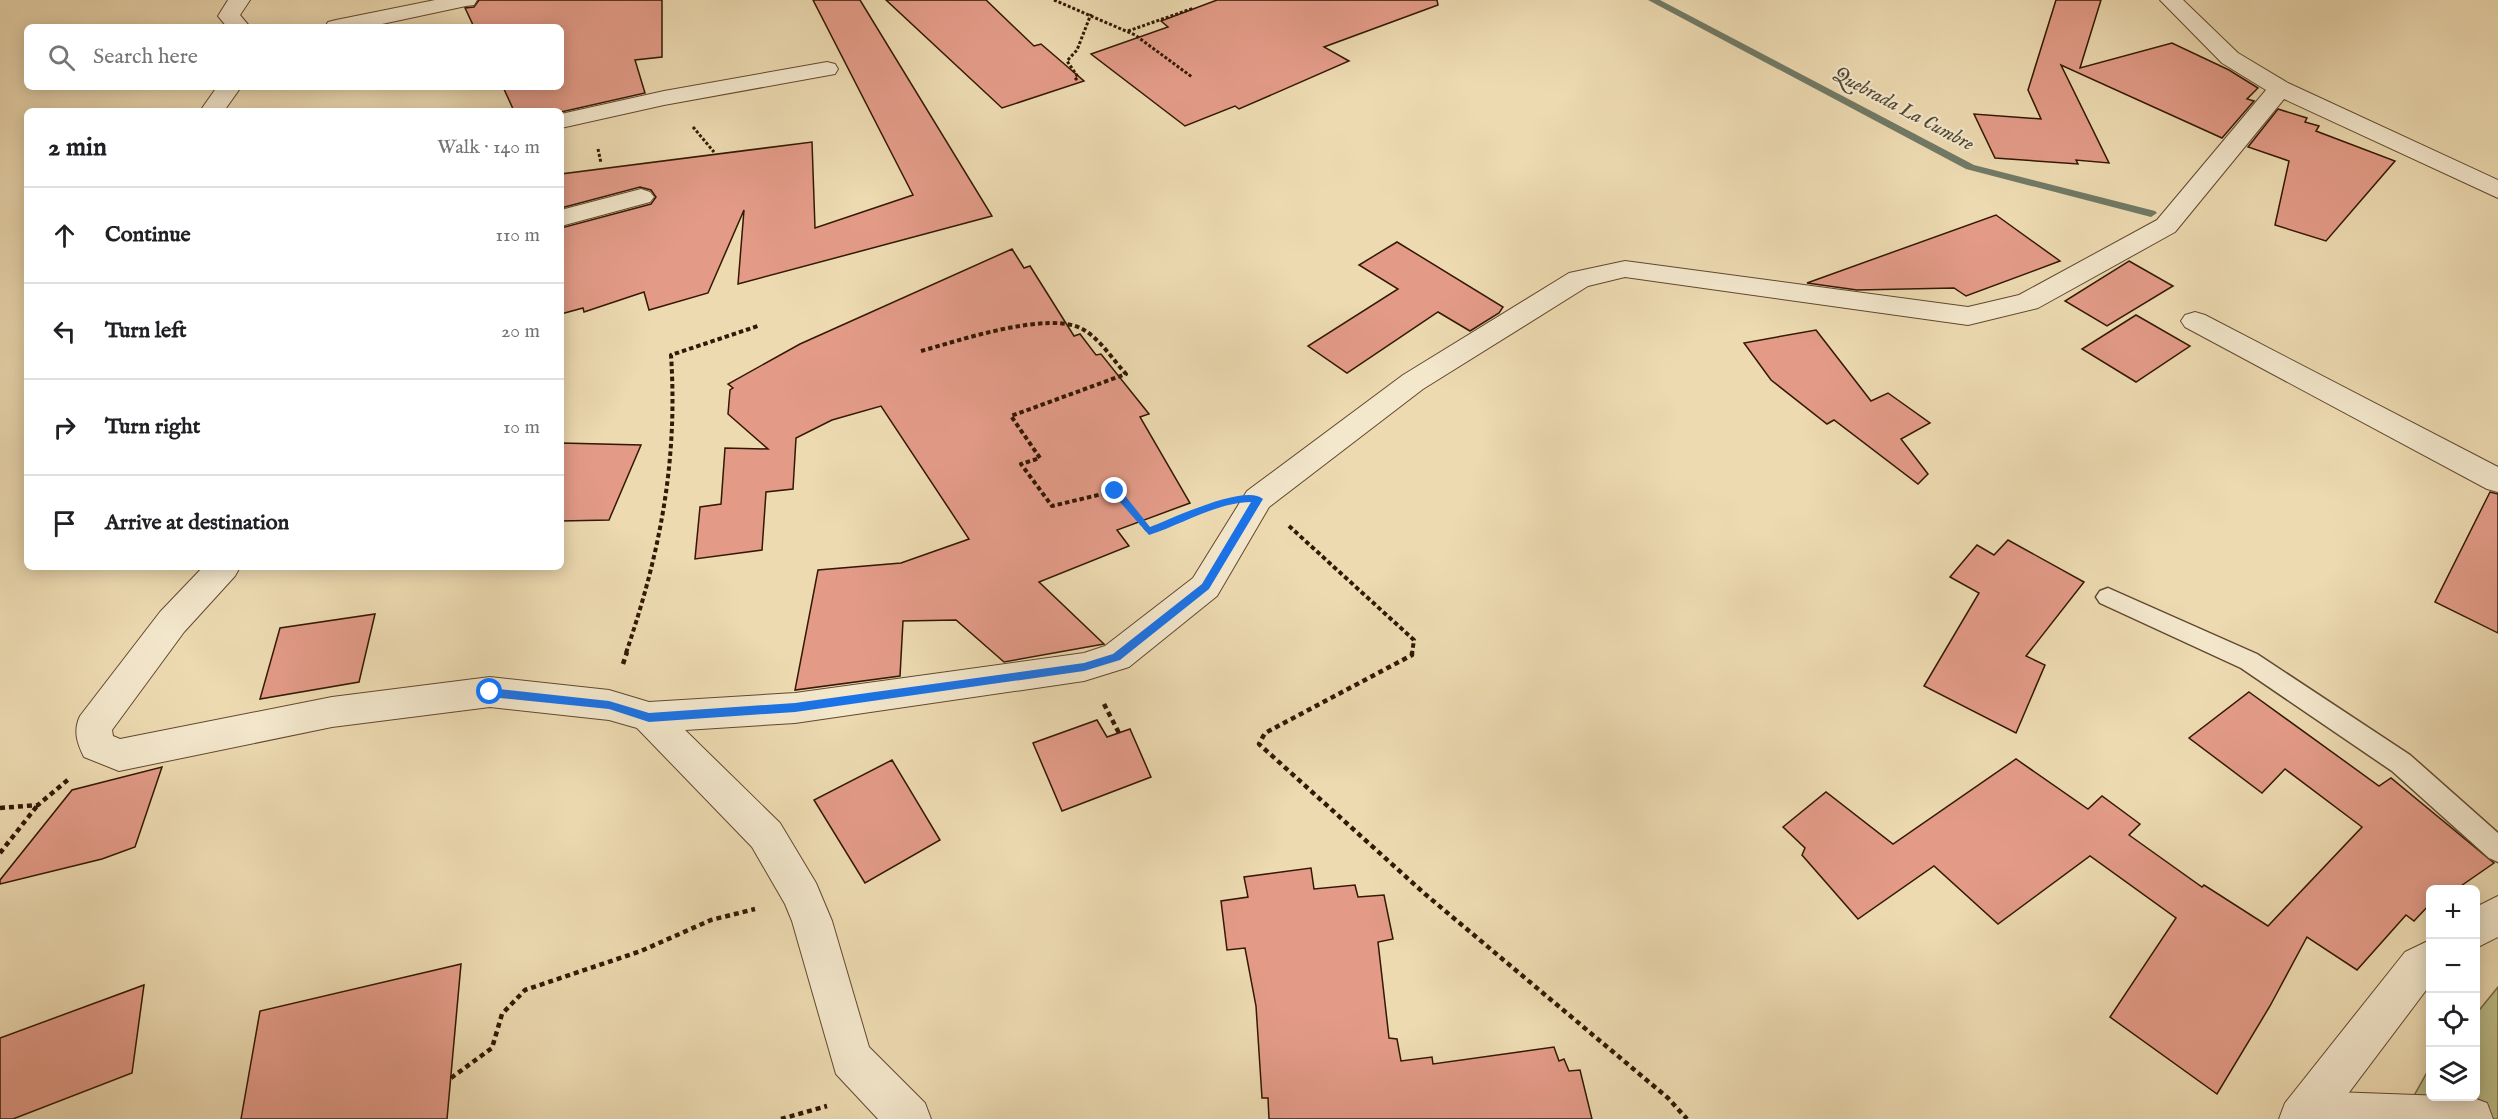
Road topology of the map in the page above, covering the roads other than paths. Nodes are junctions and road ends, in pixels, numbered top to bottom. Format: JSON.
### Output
{"nodes":[{"id":1,"x":239,"y":0,"type":"edge"},
{"id":2,"x":466,"y":0,"type":"edge"},
{"id":3,"x":2171,"y":0,"type":"edge"},
{"id":4,"x":237,"y":24,"type":"edge"},
{"id":5,"x":350,"y":24,"type":"edge"},
{"id":6,"x":827,"y":69,"type":"dead end"},
{"id":7,"x":2280,"y":88,"type":"junction"},
{"id":8,"x":227,"y":90,"type":"edge"},
{"id":9,"x":214,"y":108,"type":"edge"},
{"id":10,"x":564,"y":121,"type":"edge"},
{"id":11,"x":2498,"y":190,"type":"edge"},
{"id":12,"x":641,"y":197,"type":"dead end"},
{"id":13,"x":564,"y":217,"type":"edge"},
{"id":14,"x":2195,"y":321,"type":"dead end"},
{"id":15,"x":2498,"y":481,"type":"edge"},
{"id":16,"x":220,"y":570,"type":"edge"},
{"id":17,"x":2108,"y":597,"type":"dead end"},
{"id":18,"x":649,"y":717,"type":"junction"},
{"id":19,"x":2498,"y":850,"type":"edge"},
{"id":20,"x":2498,"y":915,"type":"edge"},
{"id":21,"x":2480,"y":927,"type":"edge"},
{"id":22,"x":2426,"y":962,"type":"edge"},
{"id":23,"x":2304,"y":1116,"type":"edge"},
{"id":24,"x":909,"y":1119,"type":"edge"},
{"id":25,"x":2471,"y":1119,"type":"edge"}],
"edges":[{"from":1,"to":4,"type":"street"},
{"from":2,"to":5,"type":"street"},
{"from":3,"to":7,"type":"street"},
{"from":6,"to":10,"type":"street"},
{"from":7,"to":11,"type":"street"},
{"from":7,"to":18,"type":"street"},
{"from":8,"to":9,"type":"street"},
{"from":12,"to":13,"type":"street"},
{"from":14,"to":15,"type":"street"},
{"from":16,"to":18,"type":"street"},
{"from":17,"to":19,"type":"lane"},
{"from":18,"to":24,"type":"street"},
{"from":20,"to":21,"type":"street"},
{"from":22,"to":23,"type":"street"},
{"from":23,"to":25,"type":"street"}]}
